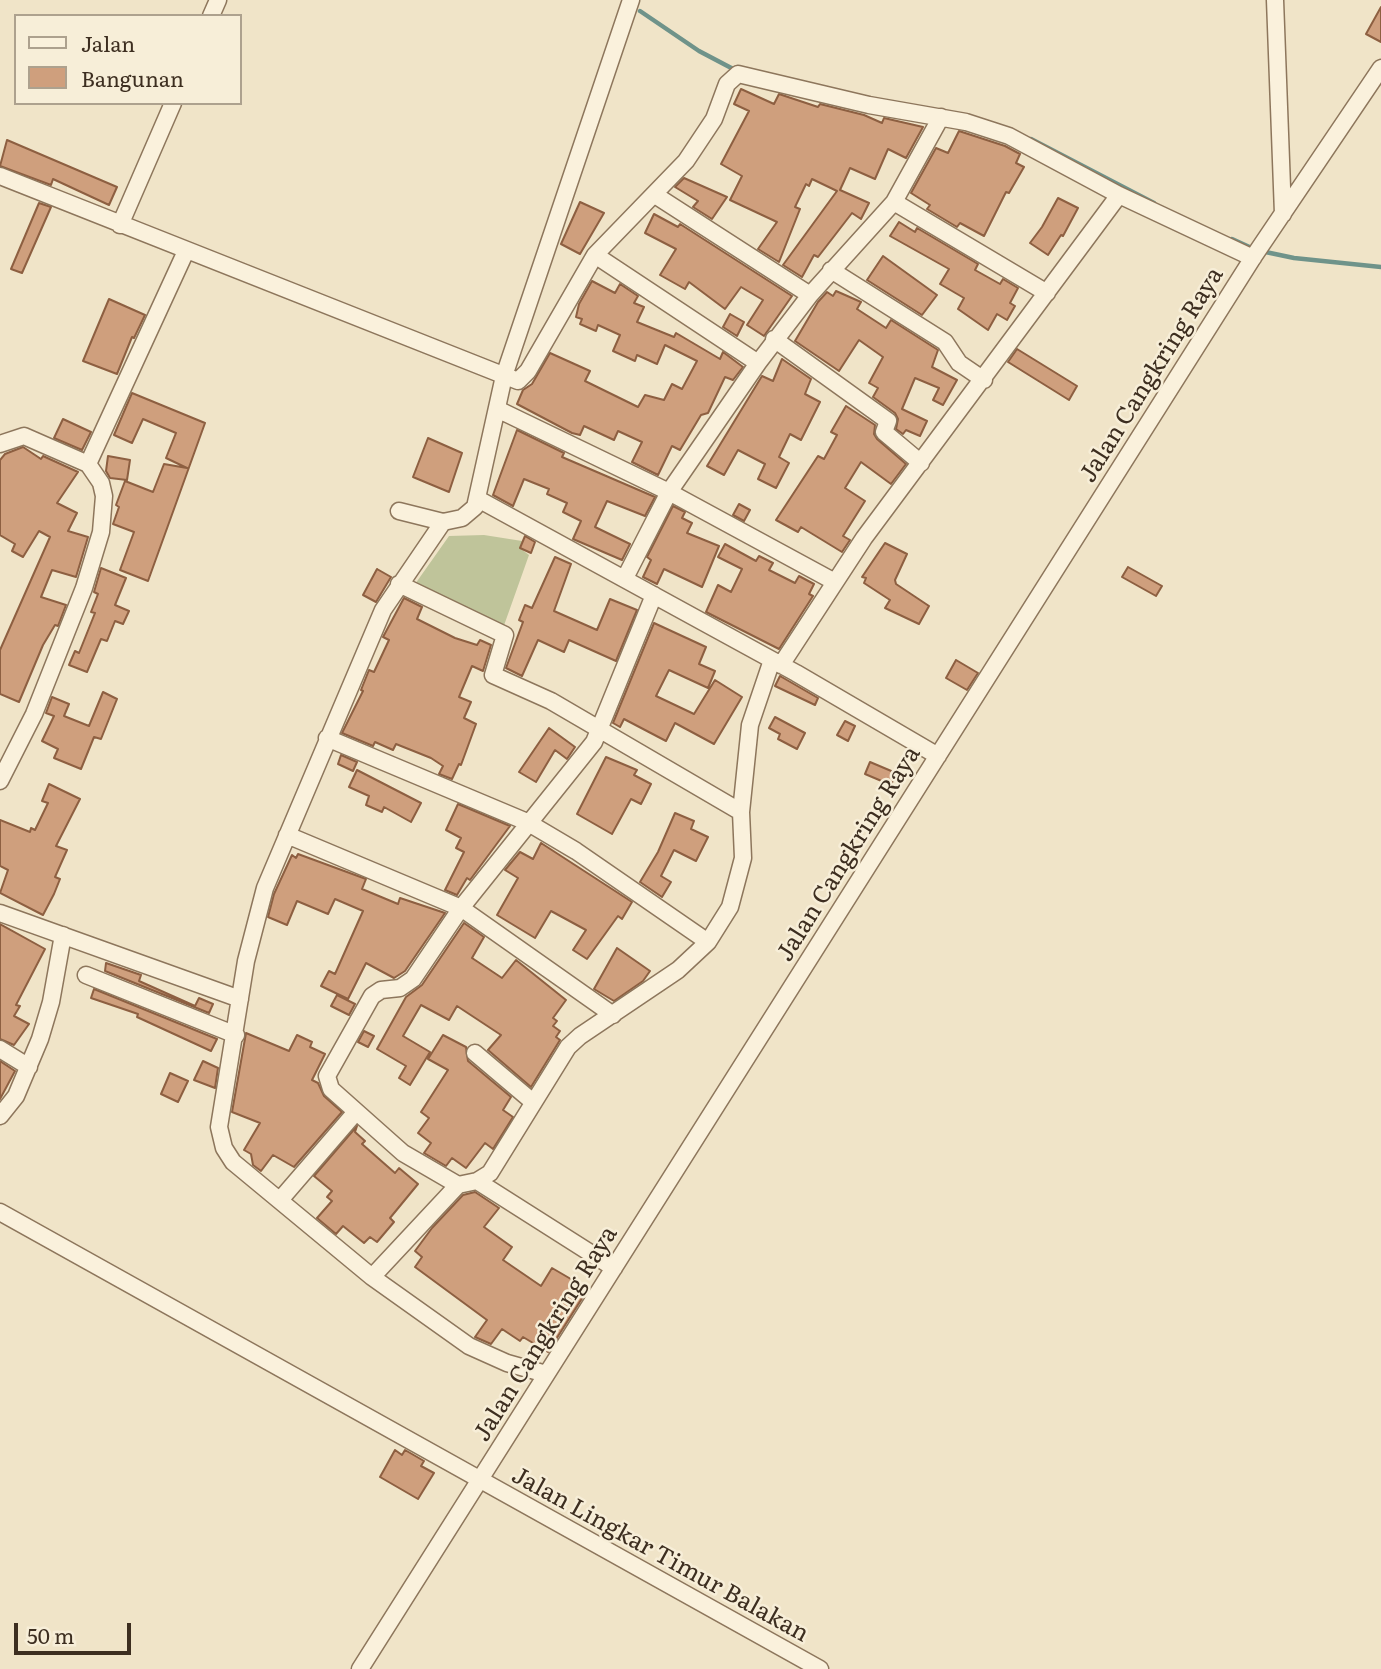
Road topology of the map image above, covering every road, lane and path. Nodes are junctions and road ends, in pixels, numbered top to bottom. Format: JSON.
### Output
{"nodes":[{"id":1,"x":631,"y":0,"type":"edge"},
{"id":2,"x":1275,"y":0,"type":"edge"},
{"id":3,"x":1381,"y":68,"type":"edge"},
{"id":4,"x":172,"y":105,"type":"edge"},
{"id":5,"x":941,"y":117,"type":"junction"},
{"id":6,"x":0,"y":176,"type":"edge"},
{"id":7,"x":655,"y":195,"type":"junction"},
{"id":8,"x":1119,"y":195,"type":"junction"},
{"id":9,"x":894,"y":202,"type":"junction"},
{"id":10,"x":1283,"y":214,"type":"junction"},
{"id":11,"x":120,"y":225,"type":"junction"},
{"id":12,"x":186,"y":251,"type":"junction"},
{"id":13,"x":1256,"y":253,"type":"junction"},
{"id":14,"x":595,"y":255,"type":"junction"},
{"id":15,"x":831,"y":270,"type":"junction"},
{"id":16,"x":1047,"y":293,"type":"junction"},
{"id":17,"x":810,"y":295,"type":"junction"},
{"id":18,"x":774,"y":339,"type":"junction"},
{"id":19,"x":758,"y":363,"type":"junction"},
{"id":20,"x":504,"y":376,"type":"junction"},
{"id":21,"x":984,"y":380,"type":"junction"},
{"id":22,"x":497,"y":409,"type":"junction"},
{"id":23,"x":0,"y":444,"type":"edge"},
{"id":24,"x":921,"y":463,"type":"junction"},
{"id":25,"x":88,"y":464,"type":"junction"},
{"id":26,"x":669,"y":492,"type":"junction"},
{"id":27,"x":478,"y":499,"type":"junction"},
{"id":28,"x":399,"y":511,"type":"dead end"},
{"id":29,"x":443,"y":522,"type":"junction"},
{"id":30,"x":625,"y":578,"type":"junction"},
{"id":31,"x":835,"y":582,"type":"junction"},
{"id":32,"x":399,"y":584,"type":"junction"},
{"id":33,"x":654,"y":595,"type":"junction"},
{"id":34,"x":777,"y":662,"type":"junction"},
{"id":35,"x":600,"y":729,"type":"junction"},
{"id":36,"x":327,"y":738,"type":"junction"},
{"id":37,"x":938,"y":756,"type":"junction"},
{"id":38,"x":0,"y":780,"type":"edge"},
{"id":39,"x":741,"y":812,"type":"junction"},
{"id":40,"x":527,"y":822,"type":"junction"},
{"id":41,"x":287,"y":835,"type":"junction"},
{"id":42,"x":461,"y":908,"type":"junction"},
{"id":43,"x":0,"y":913,"type":"edge"},
{"id":44,"x":63,"y":935,"type":"junction"},
{"id":45,"x":708,"y":942,"type":"junction"},
{"id":46,"x":86,"y":975,"type":"dead end"},
{"id":47,"x":240,"y":999,"type":"junction"},
{"id":48,"x":613,"y":1015,"type":"junction"},
{"id":49,"x":236,"y":1035,"type":"junction"},
{"id":50,"x":0,"y":1049,"type":"edge"},
{"id":51,"x":475,"y":1054,"type":"dead end"},
{"id":52,"x":29,"y":1067,"type":"junction"},
{"id":53,"x":533,"y":1102,"type":"junction"},
{"id":54,"x":355,"y":1113,"type":"junction"},
{"id":55,"x":0,"y":1116,"type":"edge"},
{"id":56,"x":477,"y":1181,"type":"junction"},
{"id":57,"x":458,"y":1185,"type":"junction"},
{"id":58,"x":279,"y":1200,"type":"junction"},
{"id":59,"x":0,"y":1212,"type":"edge"},
{"id":60,"x":614,"y":1268,"type":"junction"},
{"id":61,"x":372,"y":1278,"type":"junction"},
{"id":62,"x":546,"y":1374,"type":"junction"},
{"id":63,"x":479,"y":1482,"type":"junction"},
{"id":64,"x":360,"y":1669,"type":"edge"},
{"id":65,"x":820,"y":1669,"type":"edge"}],
"edges":[{"from":1,"to":20,"type":"street"},
{"from":2,"to":10,"type":"street"},
{"from":3,"to":10,"type":"street","name":"Jalan Cangkring Raya"},
{"from":4,"to":11,"type":"street"},
{"from":5,"to":7,"type":"street"},
{"from":5,"to":8,"type":"street"},
{"from":5,"to":9,"type":"street"},
{"from":6,"to":11,"type":"street"},
{"from":7,"to":14,"type":"street"},
{"from":7,"to":17,"type":"street"},
{"from":8,"to":13,"type":"street"},
{"from":8,"to":16,"type":"street"},
{"from":9,"to":15,"type":"street"},
{"from":9,"to":16,"type":"street"},
{"from":10,"to":13,"type":"street","name":"Jalan Cangkring Raya"},
{"from":11,"to":12,"type":"street"},
{"from":12,"to":20,"type":"street"},
{"from":12,"to":25,"type":"street"},
{"from":13,"to":37,"type":"street","name":"Jalan Cangkring Raya"},
{"from":14,"to":19,"type":"street"},
{"from":14,"to":20,"type":"street"},
{"from":15,"to":17,"type":"street"},
{"from":15,"to":21,"type":"street"},
{"from":16,"to":21,"type":"street"},
{"from":17,"to":18,"type":"street"},
{"from":18,"to":19,"type":"street"},
{"from":18,"to":24,"type":"street"},
{"from":19,"to":26,"type":"street"},
{"from":20,"to":22,"type":"street"},
{"from":21,"to":24,"type":"street"},
{"from":22,"to":26,"type":"street"},
{"from":22,"to":27,"type":"street"},
{"from":23,"to":25,"type":"street"},
{"from":24,"to":31,"type":"street"},
{"from":25,"to":38,"type":"street"},
{"from":26,"to":30,"type":"street"},
{"from":26,"to":31,"type":"street"},
{"from":27,"to":29,"type":"street"},
{"from":27,"to":30,"type":"street"},
{"from":28,"to":29,"type":"street"},
{"from":29,"to":32,"type":"street"},
{"from":30,"to":33,"type":"street"},
{"from":31,"to":34,"type":"street"},
{"from":32,"to":35,"type":"street"},
{"from":32,"to":36,"type":"street"},
{"from":33,"to":34,"type":"street"},
{"from":33,"to":35,"type":"street"},
{"from":34,"to":37,"type":"street"},
{"from":34,"to":39,"type":"street"},
{"from":35,"to":39,"type":"street"},
{"from":35,"to":40,"type":"street"},
{"from":36,"to":40,"type":"street"},
{"from":36,"to":41,"type":"street"},
{"from":37,"to":60,"type":"street","name":"Jalan Cangkring Raya"},
{"from":39,"to":45,"type":"street"},
{"from":40,"to":42,"type":"street"},
{"from":40,"to":45,"type":"street"},
{"from":41,"to":42,"type":"street"},
{"from":41,"to":47,"type":"street"},
{"from":42,"to":48,"type":"street"},
{"from":42,"to":54,"type":"street"},
{"from":43,"to":44,"type":"street"},
{"from":44,"to":47,"type":"street"},
{"from":44,"to":52,"type":"street"},
{"from":45,"to":48,"type":"street"},
{"from":46,"to":49,"type":"street"},
{"from":47,"to":49,"type":"street"},
{"from":48,"to":53,"type":"street"},
{"from":49,"to":58,"type":"street"},
{"from":50,"to":52,"type":"street"},
{"from":51,"to":53,"type":"street"},
{"from":52,"to":55,"type":"street"},
{"from":53,"to":56,"type":"street"},
{"from":54,"to":57,"type":"street"},
{"from":54,"to":58,"type":"street"},
{"from":56,"to":57,"type":"street"},
{"from":56,"to":60,"type":"street"},
{"from":57,"to":61,"type":"street"},
{"from":58,"to":61,"type":"street"},
{"from":59,"to":63,"type":"street","name":"Jalan Lingkar Timur Balakan"},
{"from":60,"to":62,"type":"street","name":"Jalan Cangkring Raya"},
{"from":61,"to":62,"type":"street"},
{"from":62,"to":63,"type":"street","name":"Jalan Cangkring Raya"},
{"from":63,"to":64,"type":"street","name":"Jalan Cangkring Raya"},
{"from":63,"to":65,"type":"street","name":"Jalan Lingkar Timur Balakan"}]}
